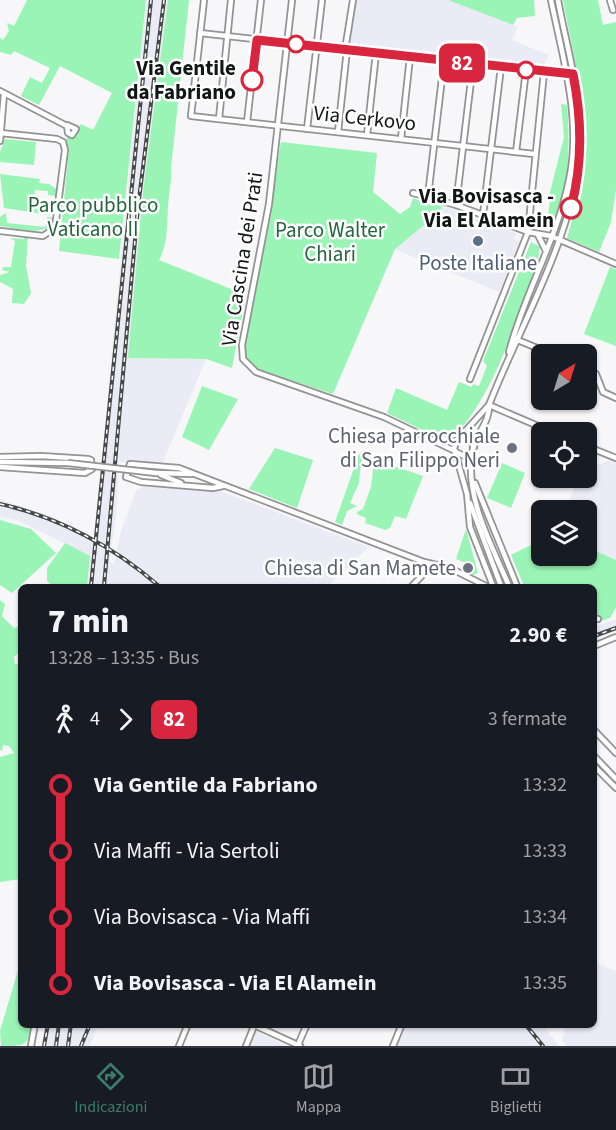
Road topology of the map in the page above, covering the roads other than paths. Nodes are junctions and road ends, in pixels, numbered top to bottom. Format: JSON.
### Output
{"nodes":[{"id":1,"x":204,"y":0,"type":"edge"},
{"id":2,"x":231,"y":0,"type":"edge"},
{"id":3,"x":261,"y":0,"type":"edge"},
{"id":4,"x":292,"y":0,"type":"edge"},
{"id":5,"x":322,"y":0,"type":"edge"},
{"id":6,"x":353,"y":0,"type":"edge"},
{"id":7,"x":551,"y":0,"type":"edge"},
{"id":8,"x":558,"y":0,"type":"edge"},
{"id":9,"x":610,"y":0,"type":"edge"},
{"id":10,"x":613,"y":10,"type":"dead end"},
{"id":11,"x":200,"y":33,"type":"junction"},
{"id":12,"x":227,"y":36,"type":"junction"},
{"id":13,"x":257,"y":40,"type":"junction"},
{"id":14,"x":287,"y":43,"type":"junction"},
{"id":15,"x":316,"y":46,"type":"junction"},
{"id":16,"x":346,"y":50,"type":"junction"},
{"id":17,"x":376,"y":53,"type":"junction"},
{"id":18,"x":410,"y":57,"type":"junction"},
{"id":19,"x":444,"y":61,"type":"junction"},
{"id":20,"x":473,"y":64,"type":"junction"},
{"id":21,"x":501,"y":68,"type":"junction"},
{"id":22,"x":526,"y":70,"type":"junction"},
{"id":23,"x":544,"y":72,"type":"junction"},
{"id":24,"x":566,"y":73,"type":"junction"},
{"id":25,"x":573,"y":74,"type":"junction"},
{"id":26,"x":2,"y":93,"type":"edge"},
{"id":27,"x":219,"y":119,"type":"junction"},
{"id":28,"x":247,"y":122,"type":"junction"},
{"id":29,"x":66,"y":125,"type":"dead end"},
{"id":30,"x":278,"y":126,"type":"junction"},
{"id":31,"x":307,"y":129,"type":"junction"},
{"id":32,"x":338,"y":132,"type":"junction"},
{"id":33,"x":1,"y":133,"type":"edge"},
{"id":34,"x":367,"y":135,"type":"junction"},
{"id":35,"x":401,"y":139,"type":"junction"},
{"id":36,"x":0,"y":141,"type":"edge"},
{"id":37,"x":434,"y":143,"type":"junction"},
{"id":38,"x":463,"y":146,"type":"junction"},
{"id":39,"x":490,"y":149,"type":"junction"},
{"id":40,"x":516,"y":152,"type":"junction"},
{"id":41,"x":534,"y":154,"type":"junction"},
{"id":42,"x":413,"y":193,"type":"dead end"},
{"id":43,"x":428,"y":196,"type":"junction"},
{"id":44,"x":456,"y":205,"type":"junction"},
{"id":45,"x":483,"y":215,"type":"junction"},
{"id":46,"x":0,"y":231,"type":"edge"},
{"id":47,"x":528,"y":232,"type":"junction"},
{"id":48,"x":538,"y":236,"type":"junction"},
{"id":49,"x":551,"y":236,"type":"junction"},
{"id":50,"x":558,"y":239,"type":"junction"},
{"id":51,"x":546,"y":251,"type":"junction"},
{"id":52,"x":616,"y":264,"type":"edge"},
{"id":53,"x":515,"y":339,"type":"junction"},
{"id":54,"x":531,"y":345,"type":"edge"},
{"id":55,"x":597,"y":377,"type":"edge"},
{"id":56,"x":470,"y":379,"type":"dead end"},
{"id":57,"x":616,"y":398,"type":"edge"},
{"id":58,"x":489,"y":405,"type":"junction"},
{"id":59,"x":531,"y":423,"type":"edge"},
{"id":60,"x":458,"y":440,"type":"junction"},
{"id":61,"x":443,"y":444,"type":"junction"},
{"id":62,"x":474,"y":447,"type":"junction"},
{"id":63,"x":597,"y":450,"type":"edge"},
{"id":64,"x":456,"y":452,"type":"junction"},
{"id":65,"x":472,"y":453,"type":"junction"},
{"id":66,"x":616,"y":458,"type":"edge"},
{"id":67,"x":0,"y":462,"type":"edge"},
{"id":68,"x":156,"y":473,"type":"junction"},
{"id":69,"x":196,"y":474,"type":"junction"},
{"id":70,"x":473,"y":477,"type":"junction"},
{"id":71,"x":184,"y":484,"type":"junction"},
{"id":72,"x":193,"y":485,"type":"junction"},
{"id":73,"x":223,"y":486,"type":"junction"},
{"id":74,"x":467,"y":494,"type":"junction"},
{"id":75,"x":432,"y":565,"type":"junction"},
{"id":76,"x":486,"y":567,"type":"junction"},
{"id":77,"x":475,"y":581,"type":"junction"},
{"id":78,"x":414,"y":584,"type":"edge"},
{"id":79,"x":480,"y":584,"type":"edge"},
{"id":80,"x":492,"y":584,"type":"edge"},
{"id":81,"x":501,"y":584,"type":"edge"},
{"id":82,"x":508,"y":584,"type":"edge"},
{"id":83,"x":516,"y":584,"type":"edge"},
{"id":84,"x":616,"y":637,"type":"edge"},
{"id":85,"x":597,"y":645,"type":"edge"},
{"id":86,"x":597,"y":733,"type":"edge"},
{"id":87,"x":616,"y":753,"type":"edge"},
{"id":88,"x":597,"y":759,"type":"edge"},
{"id":89,"x":597,"y":769,"type":"edge"},
{"id":90,"x":616,"y":779,"type":"edge"},
{"id":91,"x":616,"y":788,"type":"edge"},
{"id":92,"x":34,"y":1028,"type":"edge"},
{"id":93,"x":187,"y":1028,"type":"edge"},
{"id":94,"x":252,"y":1028,"type":"edge"},
{"id":95,"x":260,"y":1028,"type":"edge"},
{"id":96,"x":306,"y":1028,"type":"edge"},
{"id":97,"x":400,"y":1028,"type":"edge"},
{"id":98,"x":31,"y":1045,"type":"edge"},
{"id":99,"x":179,"y":1046,"type":"edge"},
{"id":100,"x":246,"y":1046,"type":"edge"},
{"id":101,"x":299,"y":1046,"type":"edge"},
{"id":102,"x":393,"y":1046,"type":"edge"}],
"edges":[{"from":1,"to":11,"type":"street"},
{"from":2,"to":12,"type":"street"},
{"from":3,"to":13,"type":"street"},
{"from":4,"to":14,"type":"street"},
{"from":5,"to":15,"type":"street"},
{"from":6,"to":16,"type":"street"},
{"from":7,"to":24,"type":"street"},
{"from":8,"to":25,"type":"street"},
{"from":9,"to":10,"type":"street"},
{"from":11,"to":12,"type":"street"},
{"from":11,"to":27,"type":"street","name":"Via Cerkovo"},
{"from":12,"to":13,"type":"street"},
{"from":12,"to":27,"type":"street"},
{"from":13,"to":14,"type":"street"},
{"from":13,"to":28,"type":"street"},
{"from":14,"to":15,"type":"street"},
{"from":14,"to":30,"type":"street"},
{"from":15,"to":16,"type":"street"},
{"from":15,"to":31,"type":"street"},
{"from":16,"to":17,"type":"street"},
{"from":16,"to":32,"type":"street"},
{"from":17,"to":18,"type":"street"},
{"from":17,"to":34,"type":"street"},
{"from":18,"to":19,"type":"street"},
{"from":18,"to":35,"type":"street"},
{"from":19,"to":20,"type":"street"},
{"from":19,"to":37,"type":"street"},
{"from":20,"to":21,"type":"street"},
{"from":20,"to":38,"type":"street"},
{"from":21,"to":22,"type":"street"},
{"from":21,"to":39,"type":"street"},
{"from":22,"to":23,"type":"street"},
{"from":22,"to":40,"type":"street"},
{"from":23,"to":24,"type":"street"},
{"from":23,"to":41,"type":"street"},
{"from":24,"to":25,"type":"street"},
{"from":24,"to":49,"type":"street"},
{"from":25,"to":50,"type":"street"},
{"from":26,"to":29,"type":"street"},
{"from":26,"to":33,"type":"street"},
{"from":27,"to":28,"type":"street","name":"Via Cerkovo"},
{"from":28,"to":30,"type":"street","name":"Via Cerkovo"},
{"from":30,"to":31,"type":"street","name":"Via Cerkovo"},
{"from":30,"to":61,"type":"street","name":"Via Cascina dei Prati"},
{"from":31,"to":32,"type":"street","name":"Via Cerkovo"},
{"from":32,"to":34,"type":"street","name":"Via Cerkovo"},
{"from":33,"to":36,"type":"street"},
{"from":33,"to":46,"type":"street"},
{"from":34,"to":35,"type":"street","name":"Via Cerkovo"},
{"from":35,"to":37,"type":"street","name":"Via Cerkovo"},
{"from":37,"to":38,"type":"street","name":"Via Cerkovo"},
{"from":37,"to":43,"type":"street"},
{"from":38,"to":39,"type":"street","name":"Via Cerkovo"},
{"from":38,"to":44,"type":"street"},
{"from":39,"to":40,"type":"street","name":"Via Cerkovo"},
{"from":39,"to":45,"type":"street"},
{"from":40,"to":41,"type":"street","name":"Via Cerkovo"},
{"from":41,"to":47,"type":"street"},
{"from":42,"to":43,"type":"street"},
{"from":43,"to":44,"type":"street"},
{"from":44,"to":45,"type":"street"},
{"from":45,"to":47,"type":"street"},
{"from":47,"to":48,"type":"street"},
{"from":47,"to":56,"type":"street"},
{"from":48,"to":49,"type":"street"},
{"from":48,"to":51,"type":"street"},
{"from":49,"to":50,"type":"street"},
{"from":49,"to":51,"type":"street"},
{"from":50,"to":52,"type":"street"},
{"from":50,"to":53,"type":"street"},
{"from":51,"to":53,"type":"street"},
{"from":53,"to":54,"type":"street"},
{"from":53,"to":58,"type":"street"},
{"from":55,"to":57,"type":"street"},
{"from":58,"to":59,"type":"street"},
{"from":58,"to":60,"type":"street"},
{"from":58,"to":62,"type":"street"},
{"from":60,"to":61,"type":"street"},
{"from":60,"to":62,"type":"street"},
{"from":60,"to":64,"type":"street"},
{"from":61,"to":64,"type":"street","name":"Via Cascina dei Prati"},
{"from":62,"to":65,"type":"street"},
{"from":63,"to":66,"type":"street"},
{"from":64,"to":65,"type":"street"},
{"from":64,"to":74,"type":"street"},
{"from":65,"to":70,"type":"street"},
{"from":67,"to":67,"type":"street"},
{"from":67,"to":68,"type":"street","bridge":true},
{"from":68,"to":69,"type":"street"},
{"from":68,"to":71,"type":"street"},
{"from":69,"to":71,"type":"street"},
{"from":69,"to":72,"type":"street"},
{"from":69,"to":73,"type":"street"},
{"from":70,"to":82,"type":"street"},
{"from":70,"to":83,"type":"street"},
{"from":71,"to":72,"type":"street"},
{"from":72,"to":73,"type":"street"},
{"from":73,"to":75,"type":"street"},
{"from":74,"to":76,"type":"street"},
{"from":74,"to":81,"type":"street"},
{"from":75,"to":77,"type":"street"},
{"from":75,"to":78,"type":"street"},
{"from":76,"to":77,"type":"street"},
{"from":76,"to":80,"type":"street"},
{"from":77,"to":79,"type":"street"},
{"from":84,"to":85,"type":"street"},
{"from":86,"to":87,"type":"street"},
{"from":88,"to":90,"type":"street"},
{"from":89,"to":91,"type":"street"},
{"from":92,"to":98,"type":"street"},
{"from":93,"to":99,"type":"street"},
{"from":94,"to":100,"type":"street"},
{"from":95,"to":101,"type":"street"},
{"from":96,"to":101,"type":"street"},
{"from":97,"to":102,"type":"street"}]}
